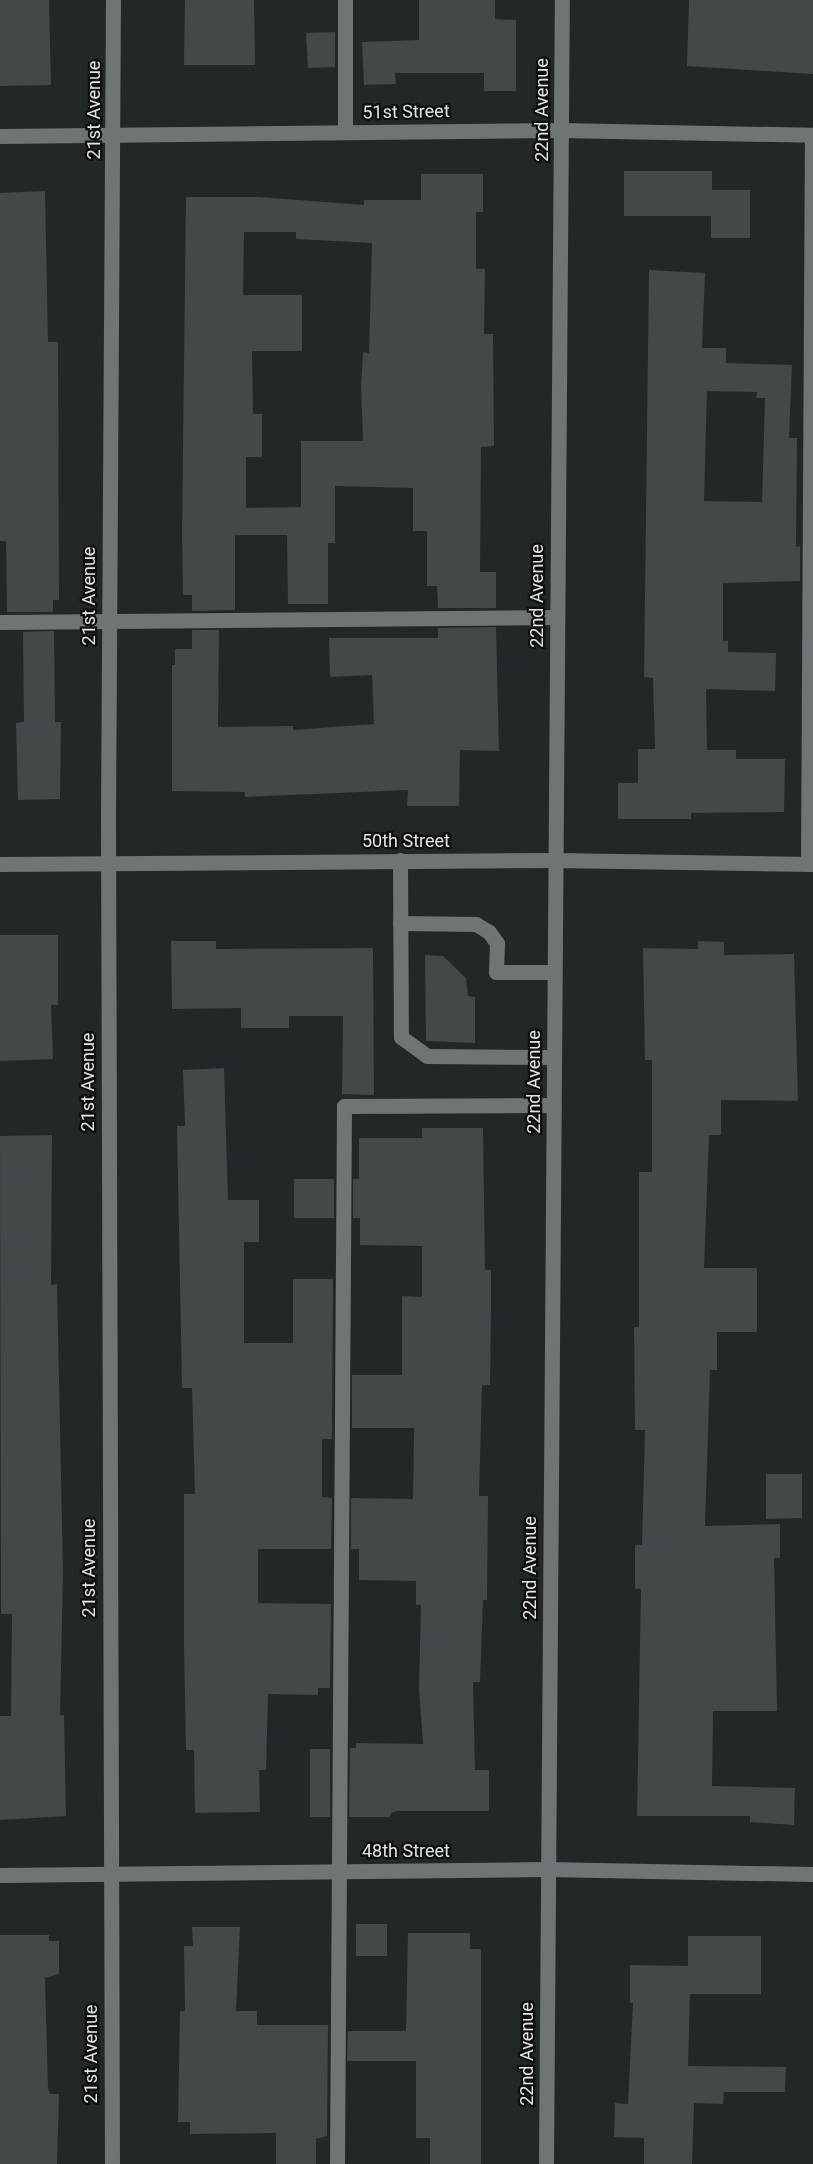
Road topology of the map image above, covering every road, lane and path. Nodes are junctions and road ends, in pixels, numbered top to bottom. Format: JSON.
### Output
{"nodes":[{"id":1,"x":113,"y":0,"type":"edge"},
{"id":2,"x":345,"y":0,"type":"edge"},
{"id":3,"x":562,"y":0,"type":"edge"},
{"id":4,"x":561,"y":130,"type":"junction"},
{"id":5,"x":345,"y":132,"type":"junction"},
{"id":6,"x":113,"y":135,"type":"junction"},
{"id":7,"x":813,"y":135,"type":"edge"},
{"id":8,"x":0,"y":136,"type":"edge"},
{"id":9,"x":556,"y":617,"type":"junction"},
{"id":10,"x":108,"y":620,"type":"junction"},
{"id":11,"x":0,"y":622,"type":"edge"},
{"id":12,"x":399,"y":860,"type":"junction"},
{"id":13,"x":555,"y":860,"type":"junction"},
{"id":14,"x":108,"y":862,"type":"junction"},
{"id":15,"x":0,"y":864,"type":"edge"},
{"id":16,"x":811,"y":864,"type":"edge"},
{"id":17,"x":400,"y":923,"type":"junction"},
{"id":18,"x":554,"y":972,"type":"junction"},
{"id":19,"x":554,"y":1057,"type":"junction"},
{"id":20,"x":553,"y":1105,"type":"junction"},
{"id":21,"x":547,"y":1869,"type":"junction"},
{"id":22,"x":337,"y":1870,"type":"junction"},
{"id":23,"x":110,"y":1872,"type":"junction"},
{"id":24,"x":813,"y":1874,"type":"edge"},
{"id":25,"x":0,"y":1875,"type":"edge"},
{"id":26,"x":112,"y":2164,"type":"edge"},
{"id":27,"x":337,"y":2164,"type":"edge"},
{"id":28,"x":546,"y":2164,"type":"edge"}],
"edges":[{"from":1,"to":6,"type":"street","name":"21st Avenue"},
{"from":2,"to":5,"type":"street"},
{"from":3,"to":4,"type":"street","name":"22nd Avenue"},
{"from":4,"to":5,"type":"street","name":"51st Street"},
{"from":4,"to":7,"type":"street","name":"51st Street"},
{"from":4,"to":9,"type":"street","name":"22nd Avenue"},
{"from":5,"to":6,"type":"street","name":"51st Street"},
{"from":6,"to":8,"type":"street","name":"51st Street"},
{"from":6,"to":10,"type":"street","name":"21st Avenue"},
{"from":7,"to":16,"type":"street"},
{"from":9,"to":10,"type":"street"},
{"from":9,"to":13,"type":"street","name":"22nd Avenue"},
{"from":10,"to":11,"type":"street"},
{"from":10,"to":14,"type":"street","name":"21st Avenue"},
{"from":12,"to":13,"type":"street","name":"50th Street"},
{"from":12,"to":14,"type":"street","name":"50th Street"},
{"from":12,"to":17,"type":"street"},
{"from":13,"to":16,"type":"street","name":"50th Street"},
{"from":13,"to":18,"type":"street","name":"22nd Avenue"},
{"from":14,"to":15,"type":"street","name":"50th Street"},
{"from":14,"to":23,"type":"street","name":"21st Avenue"},
{"from":17,"to":18,"type":"street"},
{"from":17,"to":19,"type":"street"},
{"from":18,"to":19,"type":"street","name":"22nd Avenue"},
{"from":19,"to":20,"type":"street","name":"22nd Avenue"},
{"from":20,"to":21,"type":"street","name":"22nd Avenue"},
{"from":20,"to":22,"type":"street"},
{"from":21,"to":22,"type":"street","name":"48th Street"},
{"from":21,"to":24,"type":"street","name":"48th Street"},
{"from":21,"to":28,"type":"street","name":"22nd Avenue"},
{"from":22,"to":23,"type":"street","name":"48th Street"},
{"from":22,"to":27,"type":"street"},
{"from":23,"to":25,"type":"street","name":"48th Street"},
{"from":23,"to":26,"type":"street","name":"21st Avenue"}]}
